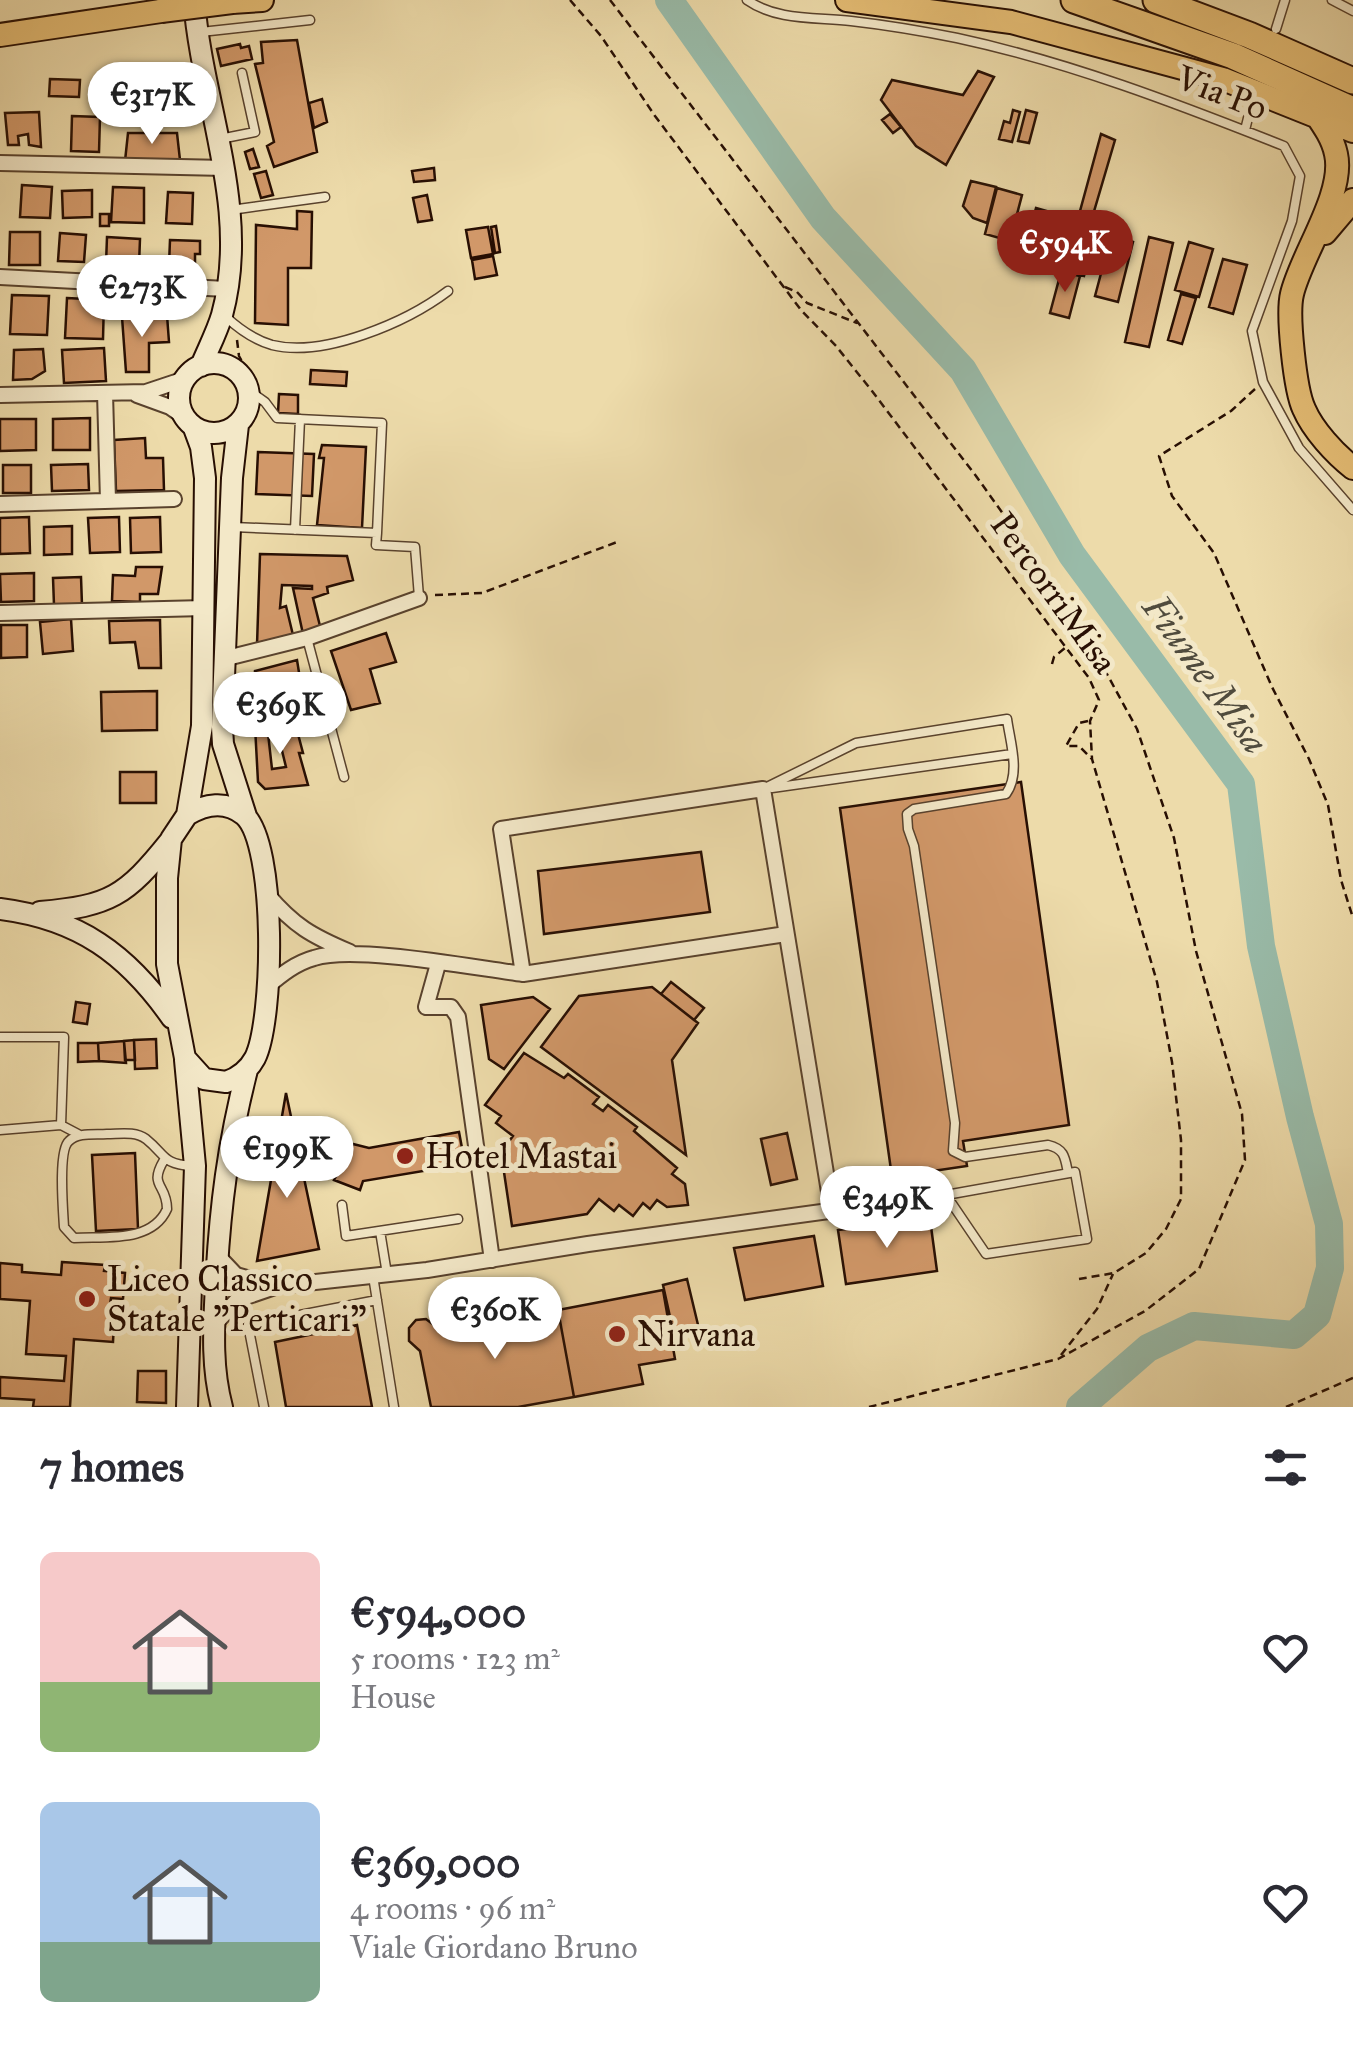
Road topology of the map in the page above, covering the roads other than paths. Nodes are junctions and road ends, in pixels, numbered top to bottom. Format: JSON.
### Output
{"nodes":[{"id":1,"x":194,"y":0,"type":"edge"},
{"id":2,"x":262,"y":0,"type":"edge"},
{"id":3,"x":747,"y":0,"type":"edge"},
{"id":4,"x":847,"y":0,"type":"edge"},
{"id":5,"x":1074,"y":0,"type":"edge"},
{"id":6,"x":1156,"y":0,"type":"edge"},
{"id":7,"x":1285,"y":0,"type":"edge"},
{"id":8,"x":1332,"y":0,"type":"edge"},
{"id":9,"x":1353,"y":10,"type":"edge"},
{"id":10,"x":310,"y":20,"type":"dead end"},
{"id":11,"x":1276,"y":28,"type":"dead end"},
{"id":12,"x":196,"y":32,"type":"junction"},
{"id":13,"x":0,"y":35,"type":"edge"},
{"id":14,"x":242,"y":73,"type":"dead end"},
{"id":15,"x":1353,"y":82,"type":"edge"},
{"id":16,"x":1250,"y":110,"type":"dead end"},
{"id":17,"x":1353,"y":110,"type":"edge"},
{"id":18,"x":1315,"y":113,"type":"junction"},
{"id":19,"x":1245,"y":130,"type":"junction"},
{"id":20,"x":1353,"y":131,"type":"edge"},
{"id":21,"x":218,"y":140,"type":"junction"},
{"id":22,"x":1345,"y":153,"type":"edge"},
{"id":23,"x":0,"y":163,"type":"edge"},
{"id":24,"x":225,"y":168,"type":"junction"},
{"id":25,"x":325,"y":197,"type":"dead end"},
{"id":26,"x":1353,"y":200,"type":"edge"},
{"id":27,"x":231,"y":210,"type":"junction"},
{"id":28,"x":1307,"y":256,"type":"junction"},
{"id":29,"x":0,"y":277,"type":"edge"},
{"id":30,"x":226,"y":289,"type":"junction"},
{"id":31,"x":448,"y":291,"type":"dead end"},
{"id":32,"x":222,"y":314,"type":"junction"},
{"id":33,"x":235,"y":370,"type":"junction"},
{"id":34,"x":193,"y":372,"type":"junction"},
{"id":35,"x":248,"y":390,"type":"junction"},
{"id":36,"x":131,"y":393,"type":"junction"},
{"id":37,"x":105,"y":394,"type":"junction"},
{"id":38,"x":0,"y":396,"type":"edge"},
{"id":39,"x":300,"y":419,"type":"junction"},
{"id":40,"x":188,"y":422,"type":"junction"},
{"id":41,"x":238,"y":425,"type":"junction"},
{"id":42,"x":1353,"y":468,"type":"edge"},
{"id":43,"x":174,"y":500,"type":"dead end"},
{"id":44,"x":108,"y":501,"type":"junction"},
{"id":45,"x":0,"y":504,"type":"edge"},
{"id":46,"x":1353,"y":510,"type":"edge"},
{"id":47,"x":230,"y":527,"type":"junction"},
{"id":48,"x":295,"y":530,"type":"junction"},
{"id":49,"x":377,"y":534,"type":"junction"},
{"id":50,"x":419,"y":598,"type":"joint"},
{"id":51,"x":205,"y":608,"type":"junction"},
{"id":52,"x":0,"y":614,"type":"edge"},
{"id":53,"x":307,"y":638,"type":"junction"},
{"id":54,"x":223,"y":659,"type":"junction"},
{"id":55,"x":1012,"y":754,"type":"junction"},
{"id":56,"x":344,"y":777,"type":"dead end"},
{"id":57,"x":763,"y":789,"type":"junction"},
{"id":58,"x":187,"y":815,"type":"junction"},
{"id":59,"x":246,"y":816,"type":"junction"},
{"id":60,"x":171,"y":839,"type":"junction"},
{"id":61,"x":267,"y":893,"type":"junction"},
{"id":62,"x":0,"y":909,"type":"edge"},
{"id":63,"x":28,"y":912,"type":"junction"},
{"id":64,"x":786,"y":934,"type":"junction"},
{"id":65,"x":356,"y":954,"type":"junction"},
{"id":66,"x":438,"y":964,"type":"junction"},
{"id":67,"x":522,"y":974,"type":"junction"},
{"id":68,"x":268,"y":986,"type":"junction"},
{"id":69,"x":176,"y":1024,"type":"junction"},
{"id":70,"x":0,"y":1037,"type":"edge"},
{"id":71,"x":185,"y":1058,"type":"junction"},
{"id":72,"x":247,"y":1070,"type":"junction"},
{"id":73,"x":61,"y":1125,"type":"junction"},
{"id":74,"x":0,"y":1130,"type":"edge"},
{"id":75,"x":80,"y":1135,"type":"junction"},
{"id":76,"x":164,"y":1160,"type":"junction"},
{"id":77,"x":196,"y":1166,"type":"junction"},
{"id":78,"x":1068,"y":1173,"type":"junction"},
{"id":79,"x":946,"y":1196,"type":"junction"},
{"id":80,"x":342,"y":1205,"type":"dead end"},
{"id":81,"x":832,"y":1210,"type":"junction"},
{"id":82,"x":458,"y":1220,"type":"dead end"},
{"id":83,"x":380,"y":1231,"type":"junction"},
{"id":84,"x":218,"y":1256,"type":"junction"},
{"id":85,"x":492,"y":1260,"type":"junction"},
{"id":86,"x":380,"y":1275,"type":"junction"},
{"id":87,"x":278,"y":1286,"type":"junction"},
{"id":88,"x":377,"y":1300,"type":"junction"},
{"id":89,"x":214,"y":1326,"type":"junction"},
{"id":90,"x":187,"y":1407,"type":"edge"},
{"id":91,"x":222,"y":1407,"type":"edge"},
{"id":92,"x":264,"y":1407,"type":"edge"},
{"id":93,"x":394,"y":1407,"type":"edge"}],
"edges":[{"from":1,"to":12,"type":"main road"},
{"from":2,"to":13,"type":"main road","bridge":true},
{"from":3,"to":19,"type":"lane","name":"Via Po"},
{"from":4,"to":18,"type":"main road"},
{"from":5,"to":17,"type":"highway"},
{"from":6,"to":15,"type":"highway"},
{"from":7,"to":11,"type":"lane"},
{"from":8,"to":9,"type":"lane"},
{"from":10,"to":12,"type":"lane"},
{"from":12,"to":21,"type":"main road"},
{"from":14,"to":21,"type":"lane"},
{"from":16,"to":19,"type":"lane"},
{"from":18,"to":20,"type":"main road"},
{"from":18,"to":22,"type":"main road"},
{"from":19,"to":46,"type":"lane","name":"Via Po"},
{"from":21,"to":24,"type":"main road"},
{"from":22,"to":28,"type":"main road"},
{"from":23,"to":24,"type":"street"},
{"from":24,"to":27,"type":"main road"},
{"from":25,"to":27,"type":"lane"},
{"from":26,"to":28,"type":"main road"},
{"from":27,"to":30,"type":"main road"},
{"from":28,"to":42,"type":"main road"},
{"from":29,"to":30,"type":"street"},
{"from":30,"to":32,"type":"main road"},
{"from":31,"to":32,"type":"lane"},
{"from":32,"to":33,"type":"main road"},
{"from":32,"to":34,"type":"main road"},
{"from":33,"to":34,"type":"main road"},
{"from":33,"to":35,"type":"main road"},
{"from":34,"to":36,"type":"street"},
{"from":34,"to":40,"type":"main road"},
{"from":35,"to":39,"type":"lane"},
{"from":35,"to":41,"type":"main road"},
{"from":36,"to":37,"type":"street"},
{"from":36,"to":40,"type":"street"},
{"from":37,"to":38,"type":"street"},
{"from":37,"to":44,"type":"street"},
{"from":39,"to":48,"type":"lane"},
{"from":39,"to":49,"type":"lane"},
{"from":40,"to":41,"type":"main road"},
{"from":40,"to":51,"type":"main road"},
{"from":41,"to":47,"type":"main road"},
{"from":43,"to":44,"type":"street"},
{"from":44,"to":45,"type":"street"},
{"from":47,"to":48,"type":"lane"},
{"from":47,"to":54,"type":"main road"},
{"from":48,"to":49,"type":"lane"},
{"from":49,"to":50,"type":"lane"},
{"from":50,"to":53,"type":"street"},
{"from":51,"to":52,"type":"street"},
{"from":51,"to":58,"type":"main road"},
{"from":53,"to":54,"type":"street"},
{"from":53,"to":56,"type":"lane"},
{"from":54,"to":59,"type":"main road"},
{"from":55,"to":57,"type":"lane"},
{"from":55,"to":57,"type":"lane"},
{"from":55,"to":78,"type":"lane"},
{"from":57,"to":64,"type":"street"},
{"from":57,"to":67,"type":"street"},
{"from":58,"to":59,"type":"main road"},
{"from":58,"to":60,"type":"main road"},
{"from":59,"to":61,"type":"main road"},
{"from":60,"to":63,"type":"main road"},
{"from":60,"to":69,"type":"main road"},
{"from":61,"to":65,"type":"street"},
{"from":61,"to":68,"type":"main road"},
{"from":62,"to":63,"type":"main road"},
{"from":63,"to":69,"type":"main road"},
{"from":64,"to":67,"type":"street"},
{"from":64,"to":81,"type":"street"},
{"from":65,"to":66,"type":"street"},
{"from":65,"to":68,"type":"street"},
{"from":66,"to":67,"type":"street"},
{"from":66,"to":85,"type":"street"},
{"from":68,"to":72,"type":"main road"},
{"from":69,"to":71,"type":"main road"},
{"from":70,"to":73,"type":"lane"},
{"from":71,"to":72,"type":"main road"},
{"from":71,"to":77,"type":"main road"},
{"from":72,"to":84,"type":"main road"},
{"from":73,"to":74,"type":"lane"},
{"from":73,"to":75,"type":"lane"},
{"from":75,"to":76,"type":"lane"},
{"from":75,"to":76,"type":"lane"},
{"from":76,"to":77,"type":"lane"},
{"from":77,"to":90,"type":"main road"},
{"from":78,"to":79,"type":"lane"},
{"from":78,"to":79,"type":"lane"},
{"from":79,"to":81,"type":"street"},
{"from":80,"to":83,"type":"lane"},
{"from":81,"to":85,"type":"street"},
{"from":82,"to":83,"type":"lane"},
{"from":83,"to":86,"type":"lane"},
{"from":84,"to":87,"type":"street"},
{"from":84,"to":89,"type":"main road"},
{"from":85,"to":86,"type":"street"},
{"from":86,"to":87,"type":"street"},
{"from":86,"to":88,"type":"lane"},
{"from":87,"to":89,"type":"street"},
{"from":88,"to":92,"type":"lane"},
{"from":88,"to":93,"type":"lane"},
{"from":89,"to":91,"type":"main road"}]}
